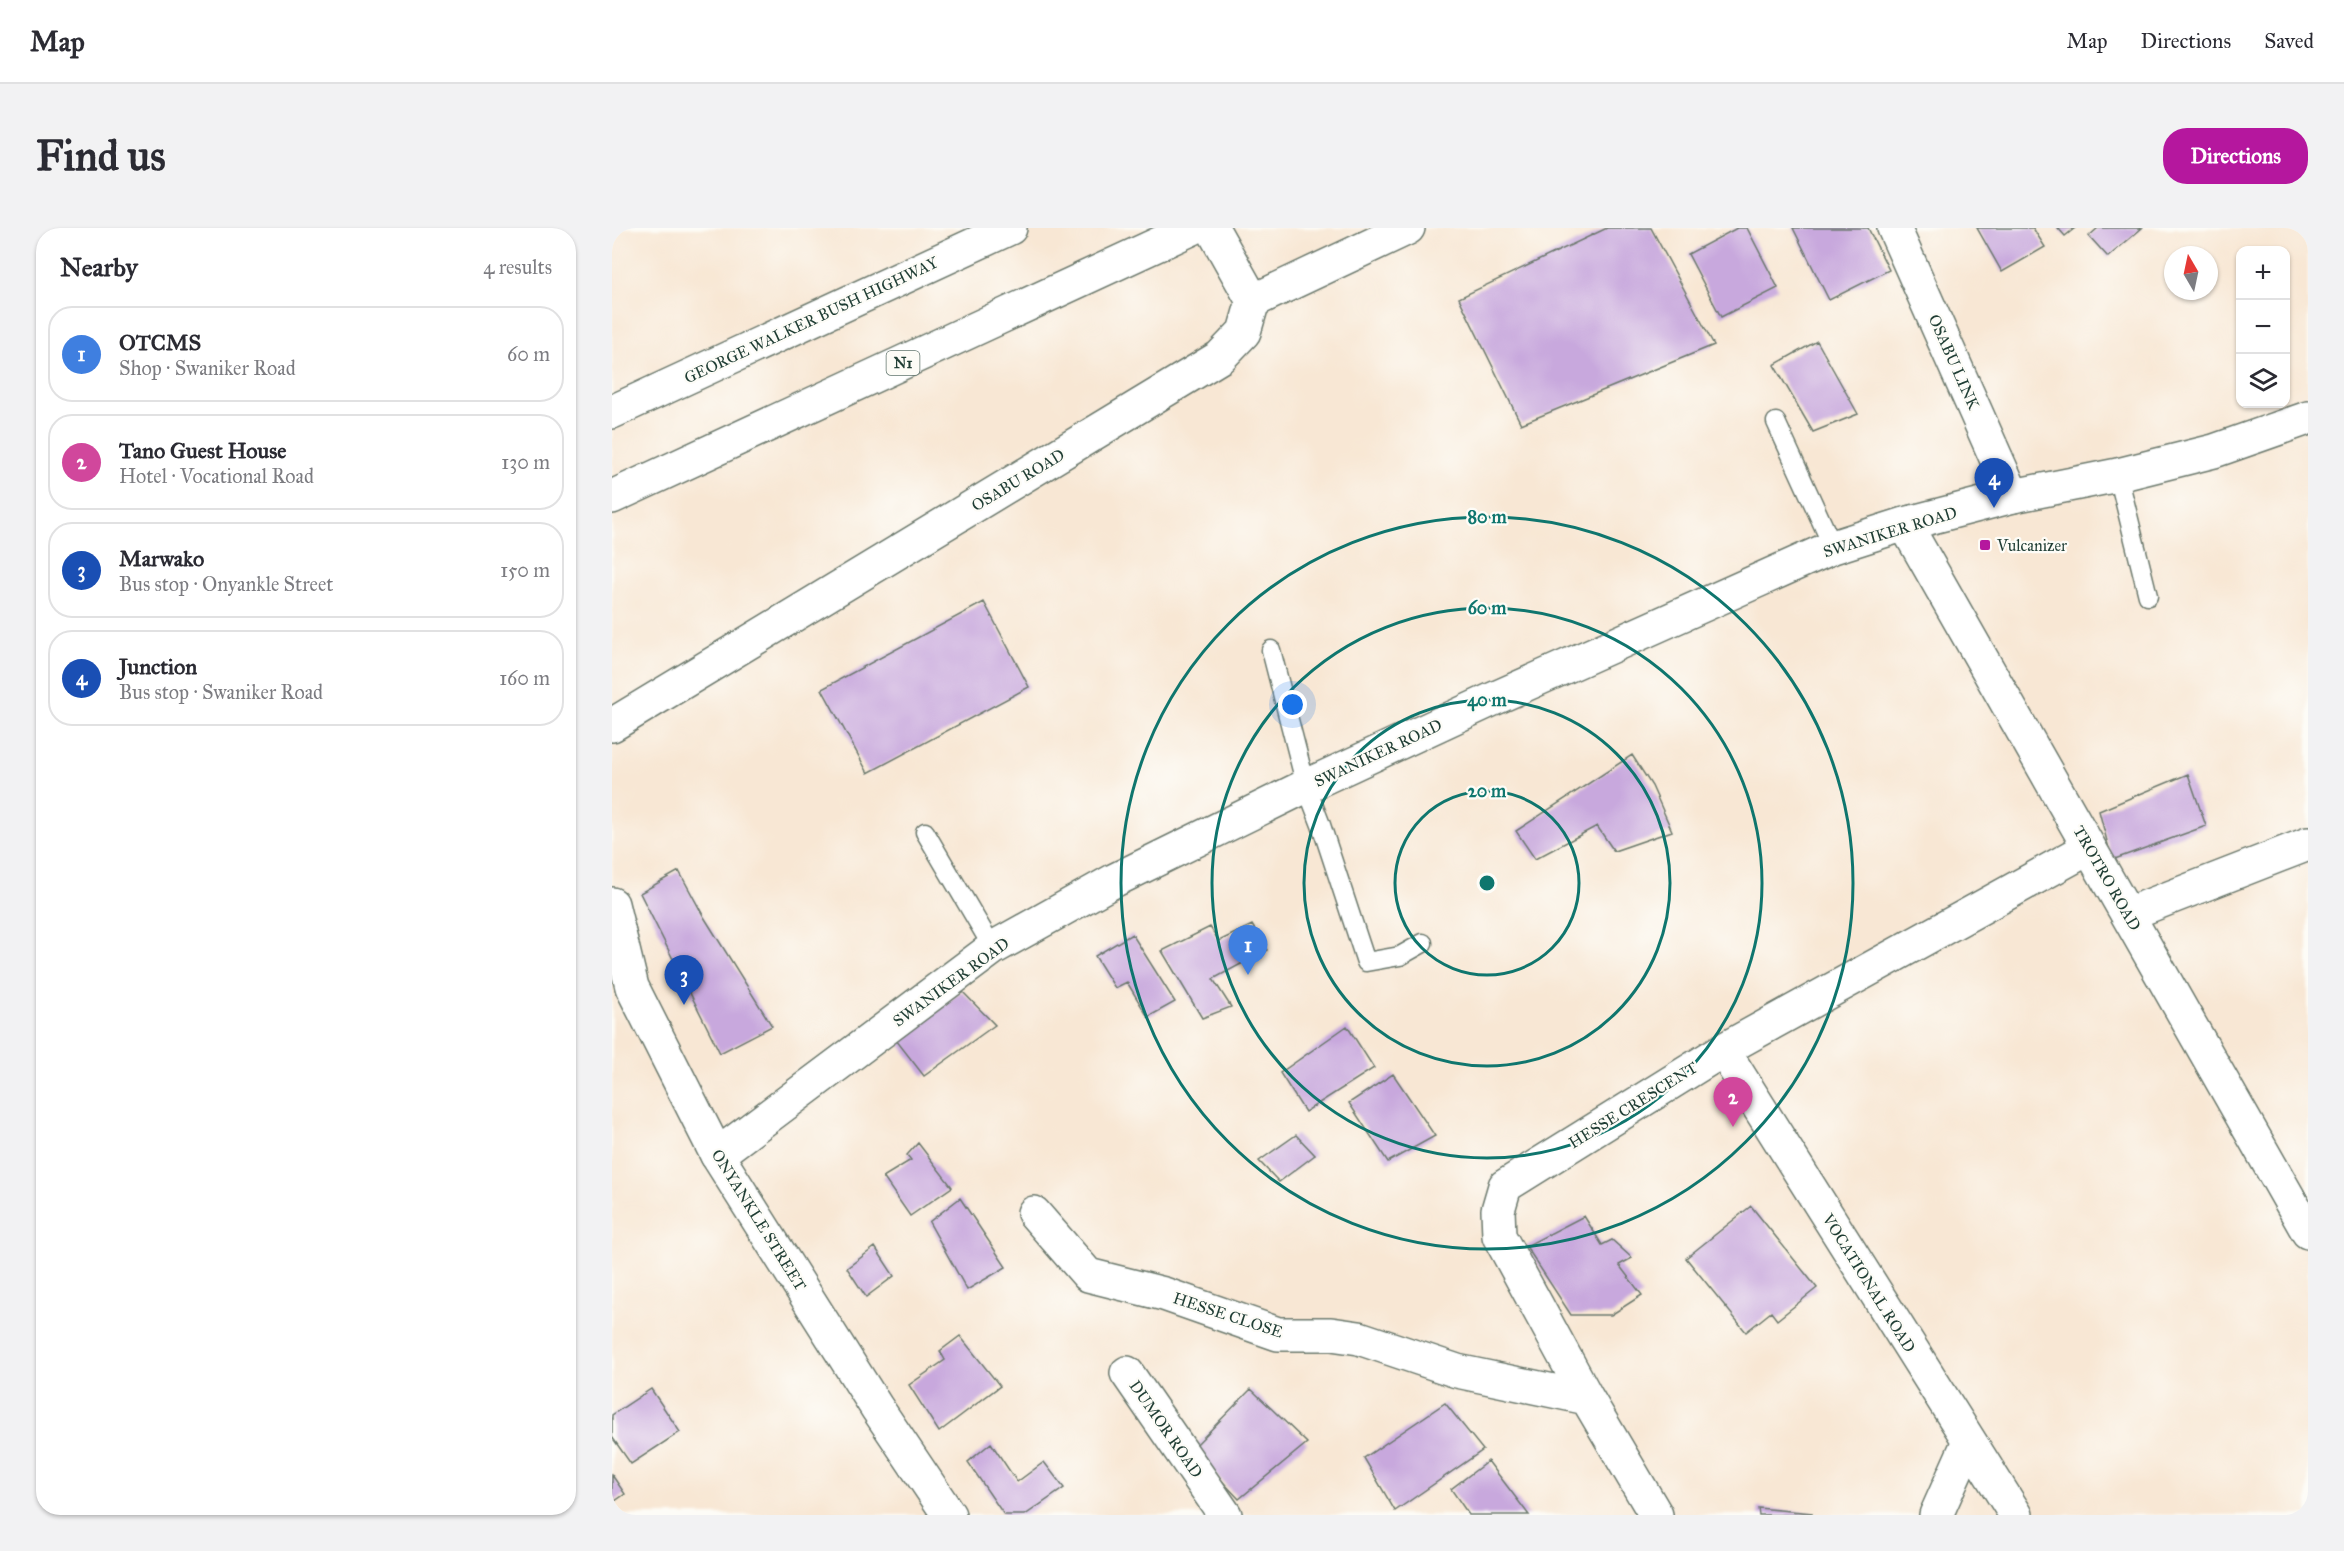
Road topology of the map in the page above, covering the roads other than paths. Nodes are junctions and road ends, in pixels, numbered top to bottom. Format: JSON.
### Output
{"nodes":[{"id":1,"x":1010,"y":228,"type":"edge"},
{"id":2,"x":1193,"y":228,"type":"edge"},
{"id":3,"x":1212,"y":228,"type":"edge"},
{"id":4,"x":1408,"y":228,"type":"edge"},
{"id":5,"x":1894,"y":228,"type":"edge"},
{"id":6,"x":1253,"y":301,"type":"junction"},
{"id":7,"x":612,"y":412,"type":"edge"},
{"id":8,"x":2308,"y":418,"type":"edge"},
{"id":9,"x":1776,"y":422,"type":"dead end"},
{"id":10,"x":2118,"y":475,"type":"junction"},
{"id":11,"x":2013,"y":496,"type":"junction"},
{"id":12,"x":612,"y":497,"type":"edge"},
{"id":13,"x":1905,"y":524,"type":"junction"},
{"id":14,"x":1833,"y":547,"type":"junction"},
{"id":15,"x":2148,"y":596,"type":"dead end"},
{"id":16,"x":1272,"y":650,"type":"dead end"},
{"id":17,"x":612,"y":725,"type":"edge"},
{"id":18,"x":1306,"y":786,"type":"junction"},
{"id":19,"x":925,"y":832,"type":"dead end"},
{"id":20,"x":2308,"y":844,"type":"edge"},
{"id":21,"x":2089,"y":848,"type":"junction"},
{"id":22,"x":612,"y":904,"type":"edge"},
{"id":23,"x":2128,"y":914,"type":"junction"},
{"id":24,"x":1423,"y":943,"type":"dead end"},
{"id":25,"x":993,"y":948,"type":"junction"},
{"id":26,"x":622,"y":988,"type":"edge"},
{"id":27,"x":1723,"y":1050,"type":"junction"},
{"id":28,"x":717,"y":1155,"type":"junction"},
{"id":29,"x":1034,"y":1213,"type":"dead end"},
{"id":30,"x":2308,"y":1232,"type":"edge"},
{"id":31,"x":1126,"y":1373,"type":"dead end"},
{"id":32,"x":1587,"y":1398,"type":"junction"},
{"id":33,"x":1969,"y":1441,"type":"junction"},
{"id":34,"x":949,"y":1515,"type":"edge"},
{"id":35,"x":1225,"y":1515,"type":"edge"},
{"id":36,"x":1656,"y":1515,"type":"edge"},
{"id":37,"x":1936,"y":1515,"type":"edge"},
{"id":38,"x":2016,"y":1515,"type":"edge"}],
"edges":[{"from":1,"to":7,"type":"main road","name":"GEORGE WALKER BUSH HIGHWAY"},
{"from":2,"to":12,"type":"main road","number":"N1"},
{"from":3,"to":6,"type":"main road"},
{"from":4,"to":6,"type":"main road"},
{"from":5,"to":11,"type":"main road","name":"OSABU LINK"},
{"from":6,"to":17,"type":"main road","name":"OSABU ROAD"},
{"from":8,"to":10,"type":"main road","name":"SWANIKER ROAD"},
{"from":9,"to":14,"type":"lane"},
{"from":10,"to":11,"type":"main road","name":"SWANIKER ROAD"},
{"from":10,"to":15,"type":"lane"},
{"from":11,"to":13,"type":"main road","name":"SWANIKER ROAD"},
{"from":13,"to":14,"type":"main road","name":"SWANIKER ROAD"},
{"from":13,"to":21,"type":"main road","name":"TROTRO ROAD"},
{"from":14,"to":18,"type":"main road","name":"SWANIKER ROAD"},
{"from":16,"to":18,"type":"lane"},
{"from":18,"to":24,"type":"lane"},
{"from":18,"to":25,"type":"main road","name":"SWANIKER ROAD"},
{"from":19,"to":25,"type":"lane"},
{"from":20,"to":23,"type":"main road"},
{"from":21,"to":23,"type":"main road","name":"TROTRO ROAD"},
{"from":21,"to":27,"type":"main road","name":"HESSE CRESCENT"},
{"from":22,"to":26,"type":"main road","name":"ONYANKLE STREET"},
{"from":23,"to":30,"type":"main road","name":"TROTRO ROAD"},
{"from":25,"to":28,"type":"main road","name":"SWANIKER ROAD"},
{"from":26,"to":28,"type":"main road","name":"ONYANKLE STREET"},
{"from":27,"to":32,"type":"main road","name":"HESSE CRESCENT"},
{"from":27,"to":33,"type":"main road","name":"VOCATIONAL ROAD"},
{"from":28,"to":34,"type":"main road","name":"ONYANKLE STREET"},
{"from":29,"to":32,"type":"main road","name":"HESSE CLOSE"},
{"from":31,"to":35,"type":"main road","name":"DUMOR ROAD"},
{"from":32,"to":36,"type":"main road","name":"HESSE CRESCENT"},
{"from":33,"to":37,"type":"main road"},
{"from":33,"to":38,"type":"main road","name":"VOCATIONAL ROAD"}]}
